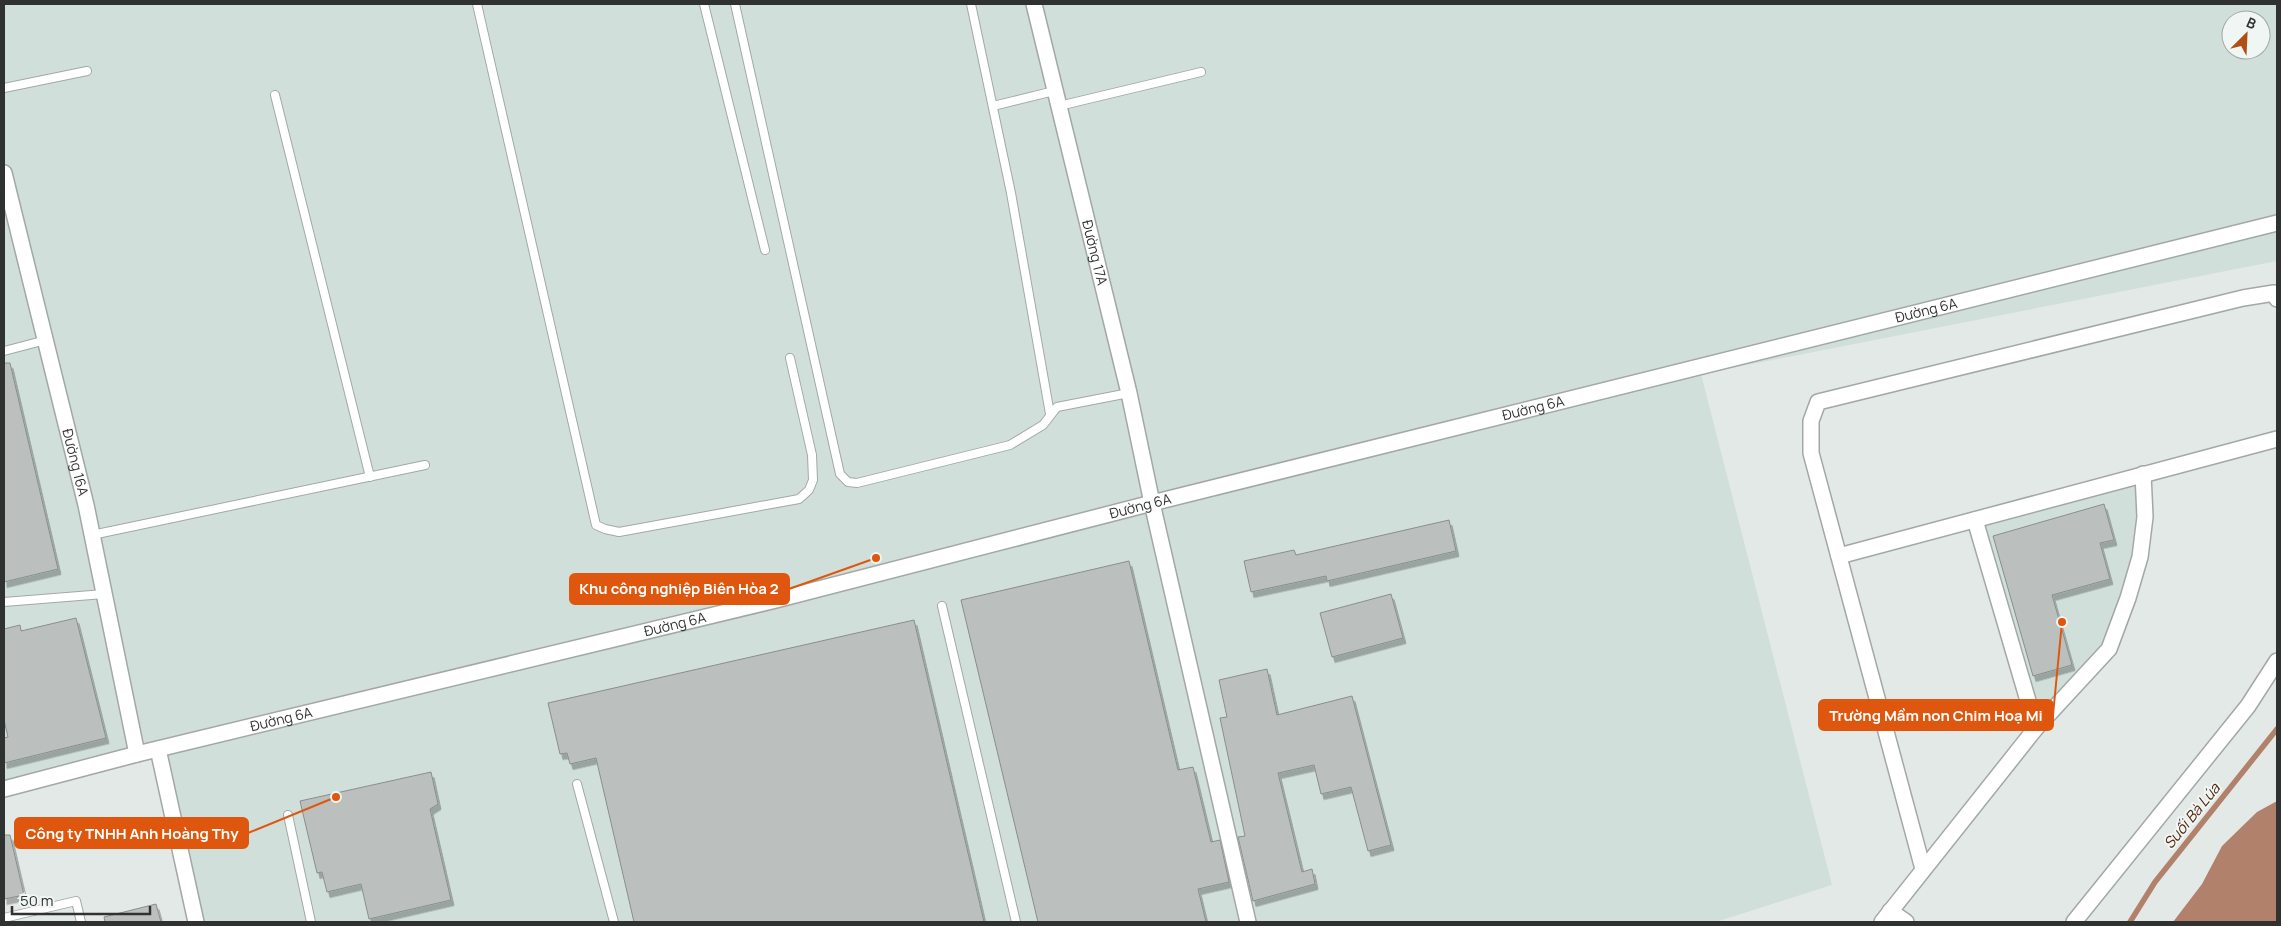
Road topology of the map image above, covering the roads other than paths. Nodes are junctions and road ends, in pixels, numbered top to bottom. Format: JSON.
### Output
{"nodes":[{"id":1,"x":477,"y":4,"type":"edge"},
{"id":2,"x":704,"y":4,"type":"edge"},
{"id":3,"x":735,"y":4,"type":"edge"},
{"id":4,"x":970,"y":4,"type":"edge"},
{"id":5,"x":1034,"y":4,"type":"edge"},
{"id":6,"x":87,"y":70,"type":"dead end"},
{"id":7,"x":1201,"y":72,"type":"dead end"},
{"id":8,"x":4,"y":88,"type":"edge"},
{"id":9,"x":1054,"y":91,"type":"junction"},
{"id":10,"x":275,"y":95,"type":"dead end"},
{"id":11,"x":993,"y":106,"type":"junction"},
{"id":12,"x":1059,"y":106,"type":"junction"},
{"id":13,"x":4,"y":173,"type":"edge"},
{"id":14,"x":2277,"y":224,"type":"edge"},
{"id":15,"x":765,"y":250,"type":"dead end"},
{"id":16,"x":2277,"y":299,"type":"edge"},
{"id":17,"x":46,"y":340,"type":"junction"},
{"id":18,"x":4,"y":351,"type":"edge"},
{"id":19,"x":790,"y":358,"type":"dead end"},
{"id":20,"x":1129,"y":393,"type":"junction"},
{"id":21,"x":1050,"y":414,"type":"junction"},
{"id":22,"x":2277,"y":439,"type":"edge"},
{"id":23,"x":425,"y":465,"type":"dead end"},
{"id":24,"x":2143,"y":474,"type":"junction"},
{"id":25,"x":370,"y":477,"type":"junction"},
{"id":26,"x":1152,"y":503,"type":"junction"},
{"id":27,"x":1975,"y":520,"type":"junction"},
{"id":28,"x":92,"y":535,"type":"junction"},
{"id":29,"x":1839,"y":556,"type":"junction"},
{"id":30,"x":104,"y":594,"type":"junction"},
{"id":31,"x":4,"y":602,"type":"edge"},
{"id":32,"x":942,"y":606,"type":"dead end"},
{"id":33,"x":2277,"y":663,"type":"edge"},
{"id":34,"x":2036,"y":728,"type":"junction"},
{"id":35,"x":158,"y":749,"type":"junction"},
{"id":36,"x":137,"y":754,"type":"junction"},
{"id":37,"x":577,"y":784,"type":"dead end"},
{"id":38,"x":4,"y":789,"type":"edge"},
{"id":39,"x":288,"y":816,"type":"dead end"},
{"id":40,"x":1923,"y":869,"type":"junction"},
{"id":41,"x":1886,"y":917,"type":"edge"},
{"id":42,"x":4,"y":918,"type":"edge"},
{"id":43,"x":81,"y":922,"type":"edge"},
{"id":44,"x":196,"y":922,"type":"edge"},
{"id":45,"x":311,"y":922,"type":"edge"},
{"id":46,"x":614,"y":922,"type":"edge"},
{"id":47,"x":1016,"y":922,"type":"edge"},
{"id":48,"x":1248,"y":922,"type":"edge"},
{"id":49,"x":1906,"y":922,"type":"edge"},
{"id":50,"x":2074,"y":922,"type":"edge"}],
"edges":[{"from":1,"to":19,"type":"lane"},
{"from":2,"to":15,"type":"lane"},
{"from":3,"to":21,"type":"lane"},
{"from":4,"to":11,"type":"lane"},
{"from":5,"to":9,"type":"street","name":"Đường 17A"},
{"from":6,"to":8,"type":"lane"},
{"from":7,"to":12,"type":"lane"},
{"from":9,"to":11,"type":"lane"},
{"from":9,"to":12,"type":"street","name":"Đường 17A"},
{"from":10,"to":25,"type":"lane"},
{"from":11,"to":21,"type":"lane"},
{"from":12,"to":20,"type":"street","name":"Đường 17A"},
{"from":13,"to":17,"type":"street","name":"Đường 16A"},
{"from":14,"to":26,"type":"street","name":"Đường 6A"},
{"from":16,"to":29,"type":"street"},
{"from":17,"to":18,"type":"lane"},
{"from":17,"to":28,"type":"street","name":"Đường 16A"},
{"from":20,"to":21,"type":"lane"},
{"from":20,"to":26,"type":"street","name":"Đường 17A"},
{"from":22,"to":24,"type":"street"},
{"from":23,"to":25,"type":"lane"},
{"from":24,"to":27,"type":"street"},
{"from":24,"to":34,"type":"street"},
{"from":25,"to":28,"type":"lane"},
{"from":26,"to":35,"type":"street","name":"Đường 6A"},
{"from":26,"to":48,"type":"street","name":"Đường 17A"},
{"from":27,"to":29,"type":"street"},
{"from":27,"to":34,"type":"street"},
{"from":28,"to":30,"type":"street","name":"Đường 16A"},
{"from":29,"to":40,"type":"street"},
{"from":30,"to":31,"type":"lane"},
{"from":30,"to":36,"type":"street","name":"Đường 16A"},
{"from":32,"to":47,"type":"lane"},
{"from":33,"to":50,"type":"street"},
{"from":34,"to":40,"type":"street"},
{"from":35,"to":36,"type":"street","name":"Đường 6A"},
{"from":35,"to":44,"type":"street"},
{"from":36,"to":38,"type":"street","name":"Đường 6A"},
{"from":37,"to":46,"type":"lane"},
{"from":39,"to":45,"type":"lane"},
{"from":40,"to":41,"type":"street"},
{"from":41,"to":49,"type":"street"},
{"from":42,"to":43,"type":"lane"}]}
